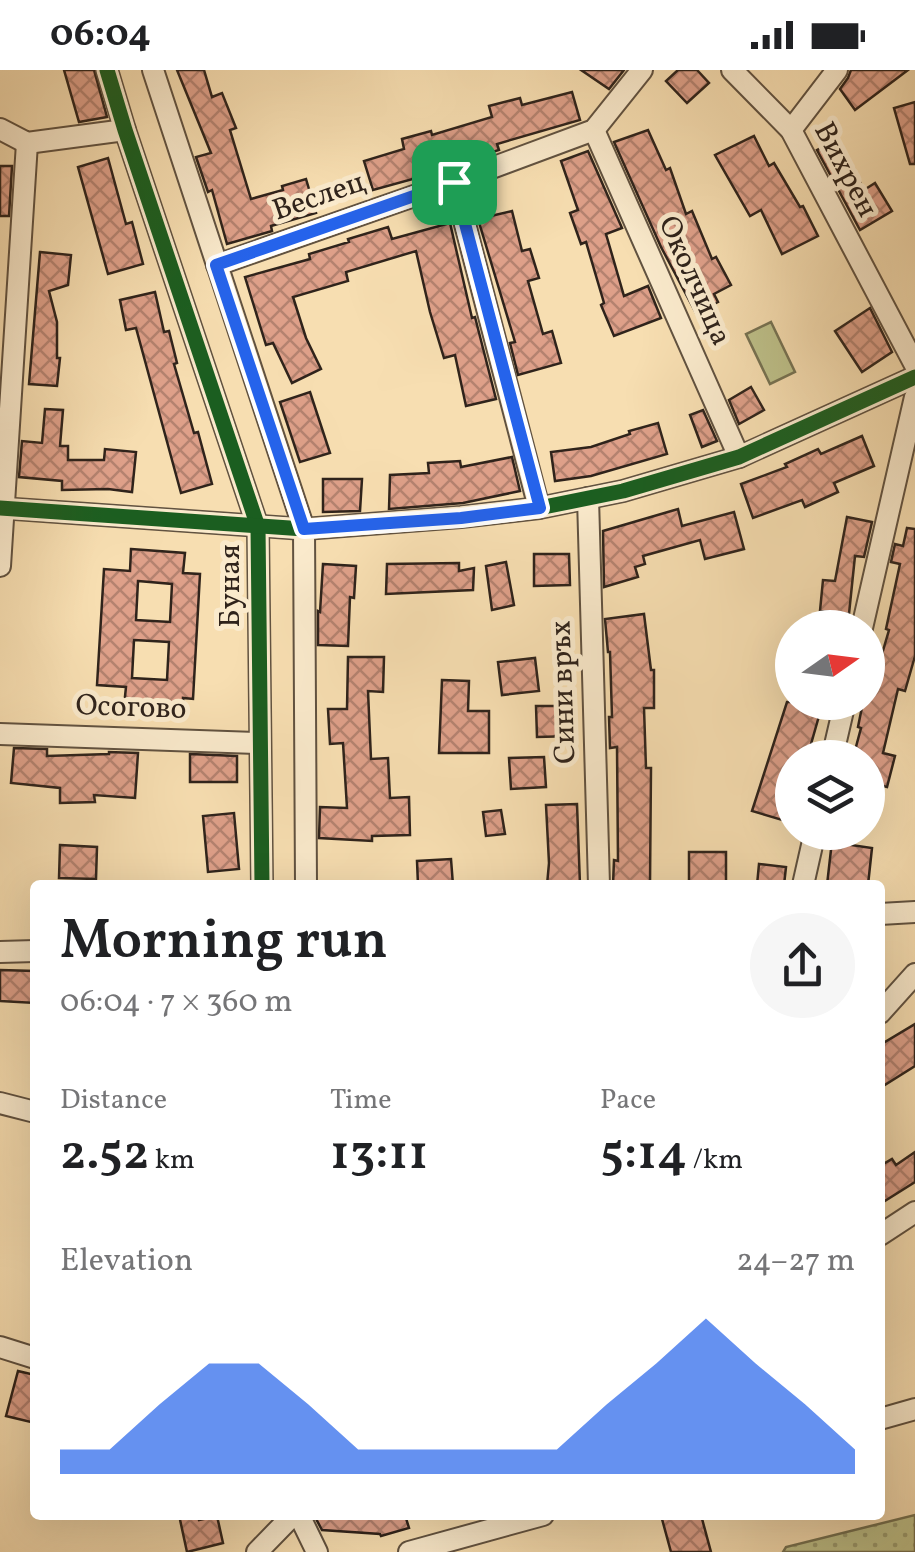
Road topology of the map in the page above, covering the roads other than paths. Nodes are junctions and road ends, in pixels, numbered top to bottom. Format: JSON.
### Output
{"nodes":[{"id":1,"x":107,"y":70,"type":"edge"},
{"id":2,"x":153,"y":70,"type":"edge"},
{"id":3,"x":642,"y":70,"type":"edge"},
{"id":4,"x":732,"y":70,"type":"edge"},
{"id":5,"x":837,"y":70,"type":"edge"},
{"id":6,"x":0,"y":129,"type":"edge"},
{"id":7,"x":125,"y":130,"type":"junction"},
{"id":8,"x":594,"y":130,"type":"junction"},
{"id":9,"x":790,"y":130,"type":"junction"},
{"id":10,"x":26,"y":143,"type":"junction"},
{"id":11,"x":454,"y":182,"type":"junction"},
{"id":12,"x":216,"y":265,"type":"junction"},
{"id":13,"x":915,"y":366,"type":"edge"},
{"id":14,"x":915,"y":377,"type":"edge"},
{"id":15,"x":915,"y":396,"type":"edge"},
{"id":16,"x":740,"y":457,"type":"junction"},
{"id":17,"x":588,"y":498,"type":"junction"},
{"id":18,"x":1,"y":508,"type":"edge"},
{"id":19,"x":540,"y":508,"type":"junction"},
{"id":20,"x":258,"y":526,"type":"junction"},
{"id":21,"x":304,"y":529,"type":"junction"},
{"id":22,"x":0,"y":566,"type":"edge"},
{"id":23,"x":866,"y":610,"type":"edge"},
{"id":24,"x":0,"y":734,"type":"edge"},
{"id":25,"x":259,"y":742,"type":"junction"},
{"id":26,"x":811,"y":850,"type":"edge"},
{"id":27,"x":262,"y":880,"type":"edge"},
{"id":28,"x":306,"y":880,"type":"edge"},
{"id":29,"x":599,"y":880,"type":"edge"},
{"id":30,"x":804,"y":880,"type":"edge"},
{"id":31,"x":915,"y":912,"type":"edge"},
{"id":32,"x":885,"y":914,"type":"edge"},
{"id":33,"x":30,"y":951,"type":"edge"},
{"id":34,"x":0,"y":952,"type":"edge"},
{"id":35,"x":915,"y":974,"type":"edge"},
{"id":36,"x":885,"y":1007,"type":"edge"},
{"id":37,"x":0,"y":1103,"type":"edge"},
{"id":38,"x":30,"y":1111,"type":"edge"},
{"id":39,"x":915,"y":1212,"type":"edge"},
{"id":40,"x":885,"y":1233,"type":"edge"},
{"id":41,"x":0,"y":1347,"type":"edge"},
{"id":42,"x":30,"y":1356,"type":"edge"},
{"id":43,"x":915,"y":1409,"type":"edge"},
{"id":44,"x":885,"y":1418,"type":"edge"},
{"id":45,"x":291,"y":1520,"type":"edge"},
{"id":46,"x":299,"y":1520,"type":"edge"},
{"id":47,"x":526,"y":1520,"type":"edge"},
{"id":48,"x":257,"y":1552,"type":"edge"},
{"id":49,"x":317,"y":1552,"type":"edge"},
{"id":50,"x":409,"y":1552,"type":"edge"}],
"edges":[{"from":1,"to":7,"type":"street","name":"Буная"},
{"from":2,"to":12,"type":"street"},
{"from":3,"to":8,"type":"street"},
{"from":4,"to":9,"type":"street","name":"Вихрен"},
{"from":5,"to":9,"type":"street"},
{"from":6,"to":10,"type":"street"},
{"from":7,"to":10,"type":"street"},
{"from":7,"to":20,"type":"street","name":"Буная"},
{"from":8,"to":11,"type":"street","name":"Веслец"},
{"from":8,"to":16,"type":"street","name":"Околчица"},
{"from":9,"to":13,"type":"street","name":"Вихрен"},
{"from":10,"to":18,"type":"street"},
{"from":11,"to":12,"type":"street","name":"Веслец"},
{"from":11,"to":19,"type":"street"},
{"from":12,"to":21,"type":"street"},
{"from":14,"to":16,"type":"street"},
{"from":15,"to":23,"type":"street"},
{"from":16,"to":17,"type":"street"},
{"from":17,"to":19,"type":"street"},
{"from":17,"to":29,"type":"street","name":"Сини връх"},
{"from":18,"to":20,"type":"street"},
{"from":18,"to":22,"type":"street"},
{"from":19,"to":21,"type":"street"},
{"from":20,"to":21,"type":"street"},
{"from":20,"to":25,"type":"street","name":"Буная"},
{"from":21,"to":28,"type":"street"},
{"from":24,"to":25,"type":"street","name":"Осогово"},
{"from":25,"to":27,"type":"street","name":"Буная"},
{"from":26,"to":30,"type":"street"},
{"from":31,"to":32,"type":"street"},
{"from":33,"to":34,"type":"street"},
{"from":35,"to":36,"type":"street"},
{"from":37,"to":38,"type":"street"},
{"from":39,"to":40,"type":"street"},
{"from":41,"to":42,"type":"street"},
{"from":43,"to":44,"type":"street"},
{"from":45,"to":48,"type":"street"},
{"from":46,"to":49,"type":"street"},
{"from":47,"to":50,"type":"street"}]}
